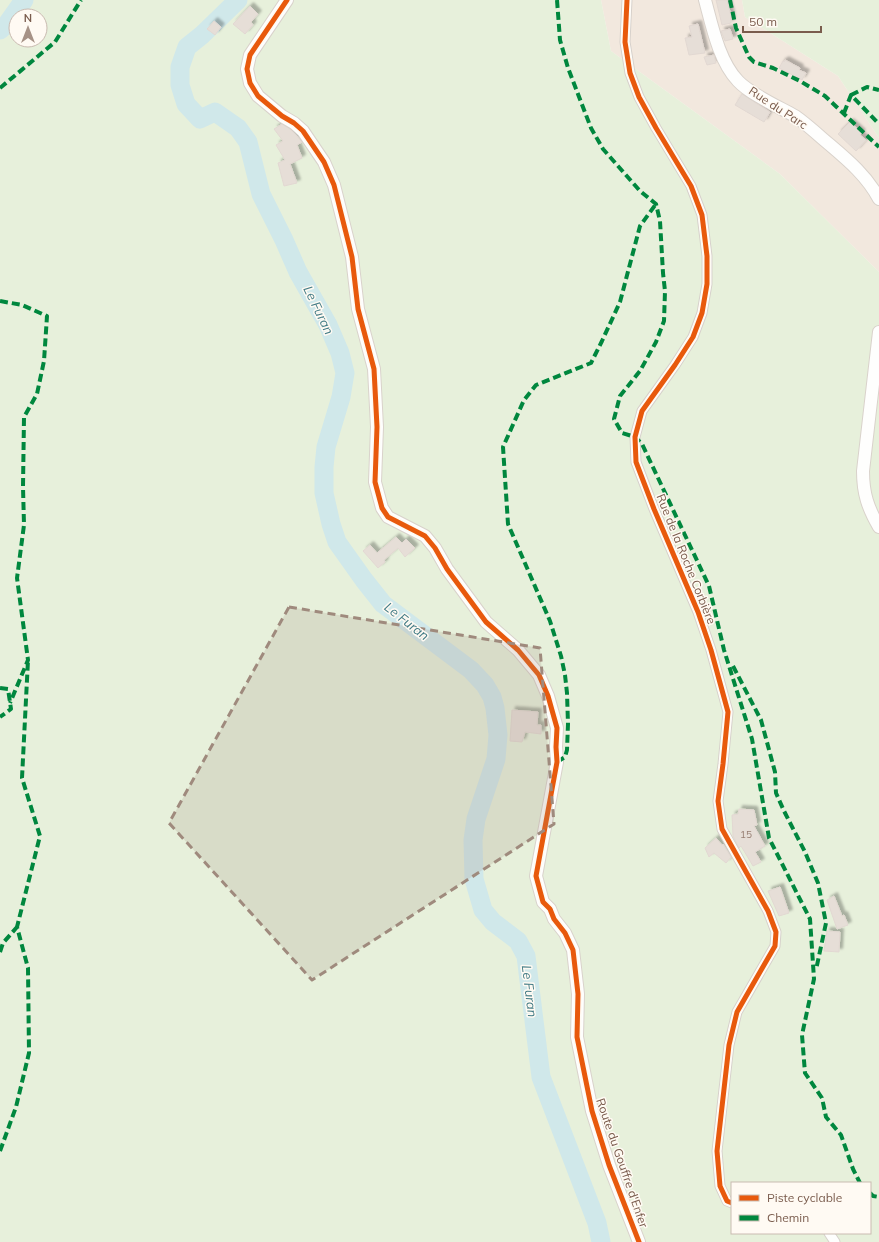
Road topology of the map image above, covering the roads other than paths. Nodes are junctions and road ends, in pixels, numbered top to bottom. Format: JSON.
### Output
{"nodes":[{"id":1,"x":287,"y":0,"type":"edge"},
{"id":2,"x":627,"y":0,"type":"edge"},
{"id":3,"x":705,"y":0,"type":"edge"},
{"id":4,"x":879,"y":198,"type":"edge"},
{"id":5,"x":879,"y":332,"type":"edge"},
{"id":6,"x":879,"y":527,"type":"edge"},
{"id":7,"x":731,"y":1203,"type":"edge"},
{"id":8,"x":639,"y":1242,"type":"edge"}],
"edges":[{"from":1,"to":8,"type":"street","name":"Route du Gouffre d'Enfer"},
{"from":2,"to":7,"type":"street","name":"Rue de la Roche Corbière"},
{"from":3,"to":4,"type":"street","name":"Rue du Parc"},
{"from":5,"to":6,"type":"street"}]}
